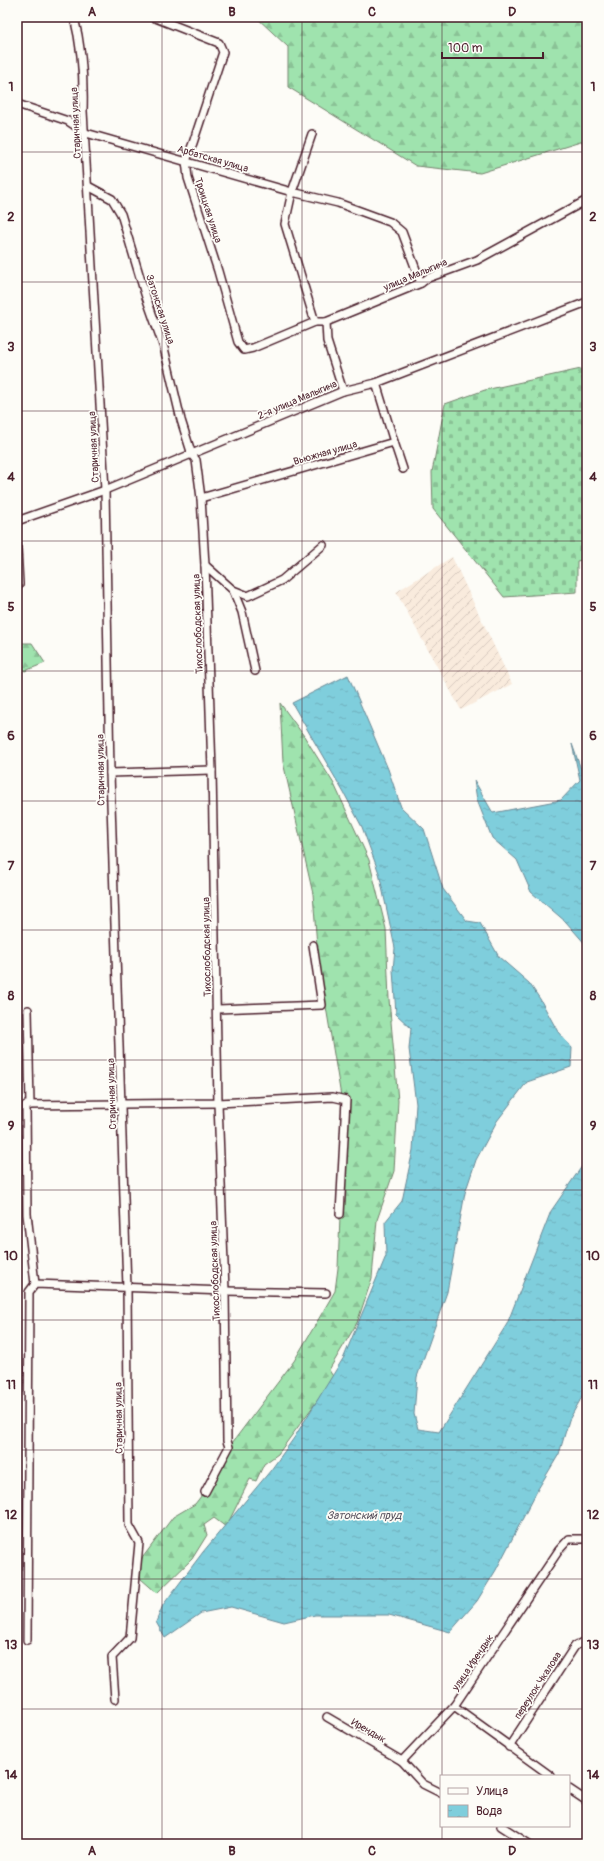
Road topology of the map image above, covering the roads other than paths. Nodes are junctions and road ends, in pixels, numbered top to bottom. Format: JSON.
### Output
{"nodes":[{"id":1,"x":74,"y":17,"type":"edge"},
{"id":2,"x":153,"y":17,"type":"edge"},
{"id":3,"x":17,"y":104,"type":"edge"},
{"id":4,"x":86,"y":133,"type":"junction"},
{"id":5,"x":312,"y":134,"type":"dead end"},
{"id":6,"x":186,"y":161,"type":"junction"},
{"id":7,"x":88,"y":186,"type":"junction"},
{"id":8,"x":292,"y":192,"type":"junction"},
{"id":9,"x":587,"y":200,"type":"edge"},
{"id":10,"x":421,"y":283,"type":"junction"},
{"id":11,"x":587,"y":302,"type":"edge"},
{"id":12,"x":315,"y":322,"type":"junction"},
{"id":13,"x":326,"y":322,"type":"junction"},
{"id":14,"x":244,"y":350,"type":"joint"},
{"id":15,"x":376,"y":383,"type":"junction"},
{"id":16,"x":343,"y":391,"type":"junction"},
{"id":17,"x":394,"y":442,"type":"junction"},
{"id":18,"x":192,"y":455,"type":"junction"},
{"id":19,"x":403,"y":470,"type":"dead end"},
{"id":20,"x":105,"y":490,"type":"junction"},
{"id":21,"x":201,"y":498,"type":"junction"},
{"id":22,"x":17,"y":521,"type":"edge"},
{"id":23,"x":323,"y":545,"type":"dead end"},
{"id":24,"x":17,"y":547,"type":"edge"},
{"id":25,"x":205,"y":565,"type":"junction"},
{"id":26,"x":19,"y":585,"type":"dead end"},
{"id":27,"x":233,"y":590,"type":"junction"},
{"id":28,"x":254,"y":671,"type":"dead end"},
{"id":29,"x":212,"y":770,"type":"junction"},
{"id":30,"x":110,"y":773,"type":"junction"},
{"id":31,"x":313,"y":945,"type":"dead end"},
{"id":32,"x":218,"y":1009,"type":"junction"},
{"id":33,"x":28,"y":1010,"type":"dead end"},
{"id":34,"x":218,"y":1103,"type":"junction"},
{"id":35,"x":122,"y":1104,"type":"junction"},
{"id":36,"x":28,"y":1105,"type":"junction"},
{"id":37,"x":340,"y":1214,"type":"dead end"},
{"id":38,"x":35,"y":1284,"type":"junction"},
{"id":39,"x":126,"y":1288,"type":"junction"},
{"id":40,"x":225,"y":1292,"type":"junction"},
{"id":41,"x":326,"y":1293,"type":"dead end"},
{"id":42,"x":205,"y":1492,"type":"dead end"},
{"id":43,"x":587,"y":1539,"type":"edge"},
{"id":44,"x":27,"y":1640,"type":"dead end"},
{"id":45,"x":587,"y":1640,"type":"edge"},
{"id":46,"x":116,"y":1699,"type":"dead end"},
{"id":47,"x":454,"y":1706,"type":"junction"},
{"id":48,"x":327,"y":1717,"type":"dead end"},
{"id":49,"x":509,"y":1747,"type":"junction"},
{"id":50,"x":402,"y":1761,"type":"junction"},
{"id":51,"x":550,"y":1775,"type":"edge"},
{"id":52,"x":570,"y":1790,"type":"edge"},
{"id":53,"x":440,"y":1792,"type":"edge"},
{"id":54,"x":587,"y":1801,"type":"edge"},
{"id":55,"x":503,"y":1827,"type":"edge"},
{"id":56,"x":529,"y":1844,"type":"edge"}],
"edges":[{"from":1,"to":4,"type":"street","name":"Старичная улица"},
{"from":2,"to":6,"type":"street","name":"Троицкая улица"},
{"from":3,"to":4,"type":"street","name":"Арбатская улица"},
{"from":4,"to":6,"type":"street","name":"Арбатская улица"},
{"from":4,"to":7,"type":"street","name":"Старичная улица"},
{"from":5,"to":8,"type":"street"},
{"from":6,"to":8,"type":"street","name":"Арбатская улица"},
{"from":6,"to":14,"type":"street","name":"Троицкая улица"},
{"from":7,"to":18,"type":"street","name":"Затонская улица"},
{"from":7,"to":20,"type":"street","name":"Старичная улица"},
{"from":8,"to":10,"type":"street","name":"Арбатская улица"},
{"from":8,"to":12,"type":"street"},
{"from":9,"to":10,"type":"street","name":"улица Малыгина"},
{"from":10,"to":13,"type":"street","name":"улица Малыгина"},
{"from":11,"to":15,"type":"street","name":"2-я улица Малыгина"},
{"from":12,"to":13,"type":"street","name":"улица Малыгина"},
{"from":12,"to":14,"type":"street","name":"улица Малыгина"},
{"from":13,"to":16,"type":"street"},
{"from":15,"to":16,"type":"street","name":"2-я улица Малыгина"},
{"from":15,"to":17,"type":"street"},
{"from":16,"to":18,"type":"street","name":"2-я улица Малыгина"},
{"from":17,"to":19,"type":"street"},
{"from":17,"to":21,"type":"street","name":"Вьюжная улица"},
{"from":18,"to":20,"type":"street","name":"2-я улица Малыгина"},
{"from":18,"to":21,"type":"street","name":"Тихослободская улица"},
{"from":20,"to":22,"type":"street","name":"2-я улица Малыгина"},
{"from":20,"to":30,"type":"street","name":"Старичная улица"},
{"from":21,"to":25,"type":"street","name":"Тихослободская улица"},
{"from":23,"to":27,"type":"street"},
{"from":24,"to":26,"type":"street"},
{"from":25,"to":27,"type":"street"},
{"from":25,"to":29,"type":"street","name":"Тихослободская улица"},
{"from":27,"to":28,"type":"street"},
{"from":29,"to":30,"type":"street"},
{"from":29,"to":32,"type":"street","name":"Тихослободская улица"},
{"from":30,"to":35,"type":"street","name":"Старичная улица"},
{"from":31,"to":32,"type":"street"},
{"from":32,"to":34,"type":"street","name":"Тихослободская улица"},
{"from":33,"to":36,"type":"street"},
{"from":34,"to":35,"type":"street"},
{"from":34,"to":37,"type":"street"},
{"from":34,"to":40,"type":"street","name":"Тихослободская улица"},
{"from":35,"to":36,"type":"street"},
{"from":35,"to":39,"type":"street","name":"Старичная улица"},
{"from":36,"to":38,"type":"street"},
{"from":38,"to":39,"type":"street"},
{"from":38,"to":44,"type":"street"},
{"from":39,"to":40,"type":"street"},
{"from":39,"to":46,"type":"street","name":"Старичная улица"},
{"from":40,"to":41,"type":"street"},
{"from":40,"to":42,"type":"street","name":"Тихослободская улица"},
{"from":43,"to":47,"type":"street","name":"улица Ирендык"},
{"from":45,"to":49,"type":"street","name":"переулок Чкалова"},
{"from":47,"to":49,"type":"street"},
{"from":47,"to":50,"type":"street","name":"улица Ирендык"},
{"from":48,"to":50,"type":"street","name":"Ирендык"},
{"from":49,"to":51,"type":"street"},
{"from":50,"to":53,"type":"street"},
{"from":52,"to":54,"type":"street"},
{"from":55,"to":56,"type":"street"}]}
